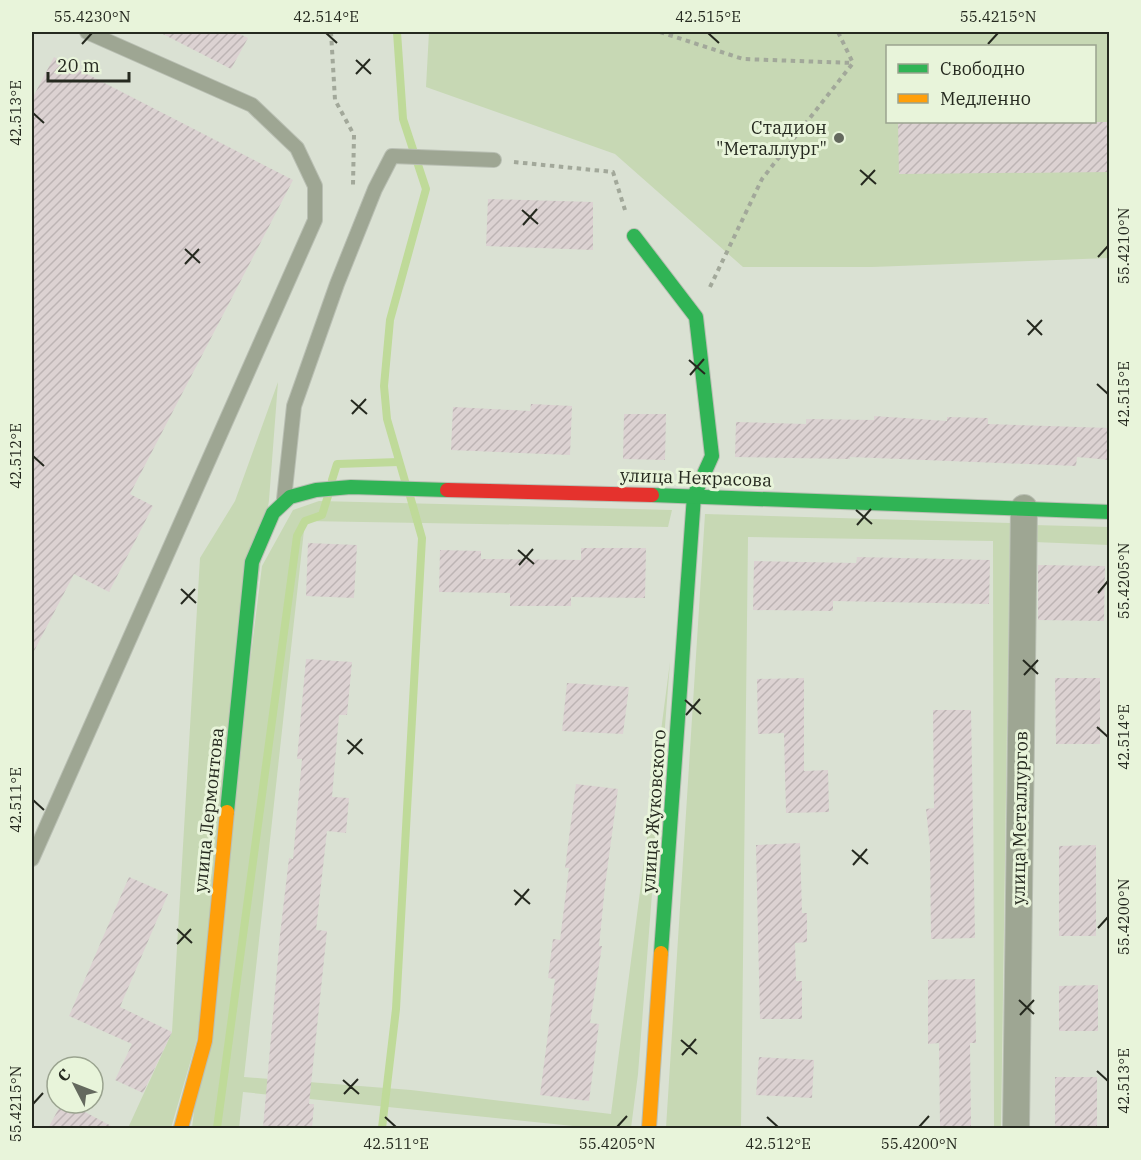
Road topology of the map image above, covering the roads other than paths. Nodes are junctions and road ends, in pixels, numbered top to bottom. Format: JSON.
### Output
{"nodes":[{"id":1,"x":87,"y":32,"type":"edge"},
{"id":2,"x":494,"y":160,"type":"road end"},
{"id":3,"x":634,"y":236,"type":"road end"},
{"id":4,"x":694,"y":496,"type":"junction"},
{"id":5,"x":283,"y":501,"type":"junction"},
{"id":6,"x":1024,"y":508,"type":"junction"},
{"id":7,"x":1110,"y":512,"type":"edge"},
{"id":8,"x":32,"y":860,"type":"edge"},
{"id":9,"x":181,"y":1128,"type":"edge"},
{"id":10,"x":648,"y":1128,"type":"edge"},
{"id":11,"x":1016,"y":1128,"type":"edge"}],
"edges":[{"from":1,"to":8,"type":"lane"},
{"from":2,"to":5,"type":"lane"},
{"from":3,"to":4,"type":"street"},
{"from":4,"to":5,"type":"street","name":"улица Некрасова"},
{"from":4,"to":6,"type":"street","name":"улица Некрасова"},
{"from":4,"to":10,"type":"street","name":"улица Жуковского"},
{"from":5,"to":9,"type":"street","name":"улица Лермонтова"},
{"from":6,"to":7,"type":"street","name":"улица Некрасова"},
{"from":6,"to":11,"type":"street","name":"улица Металлургов"}]}
